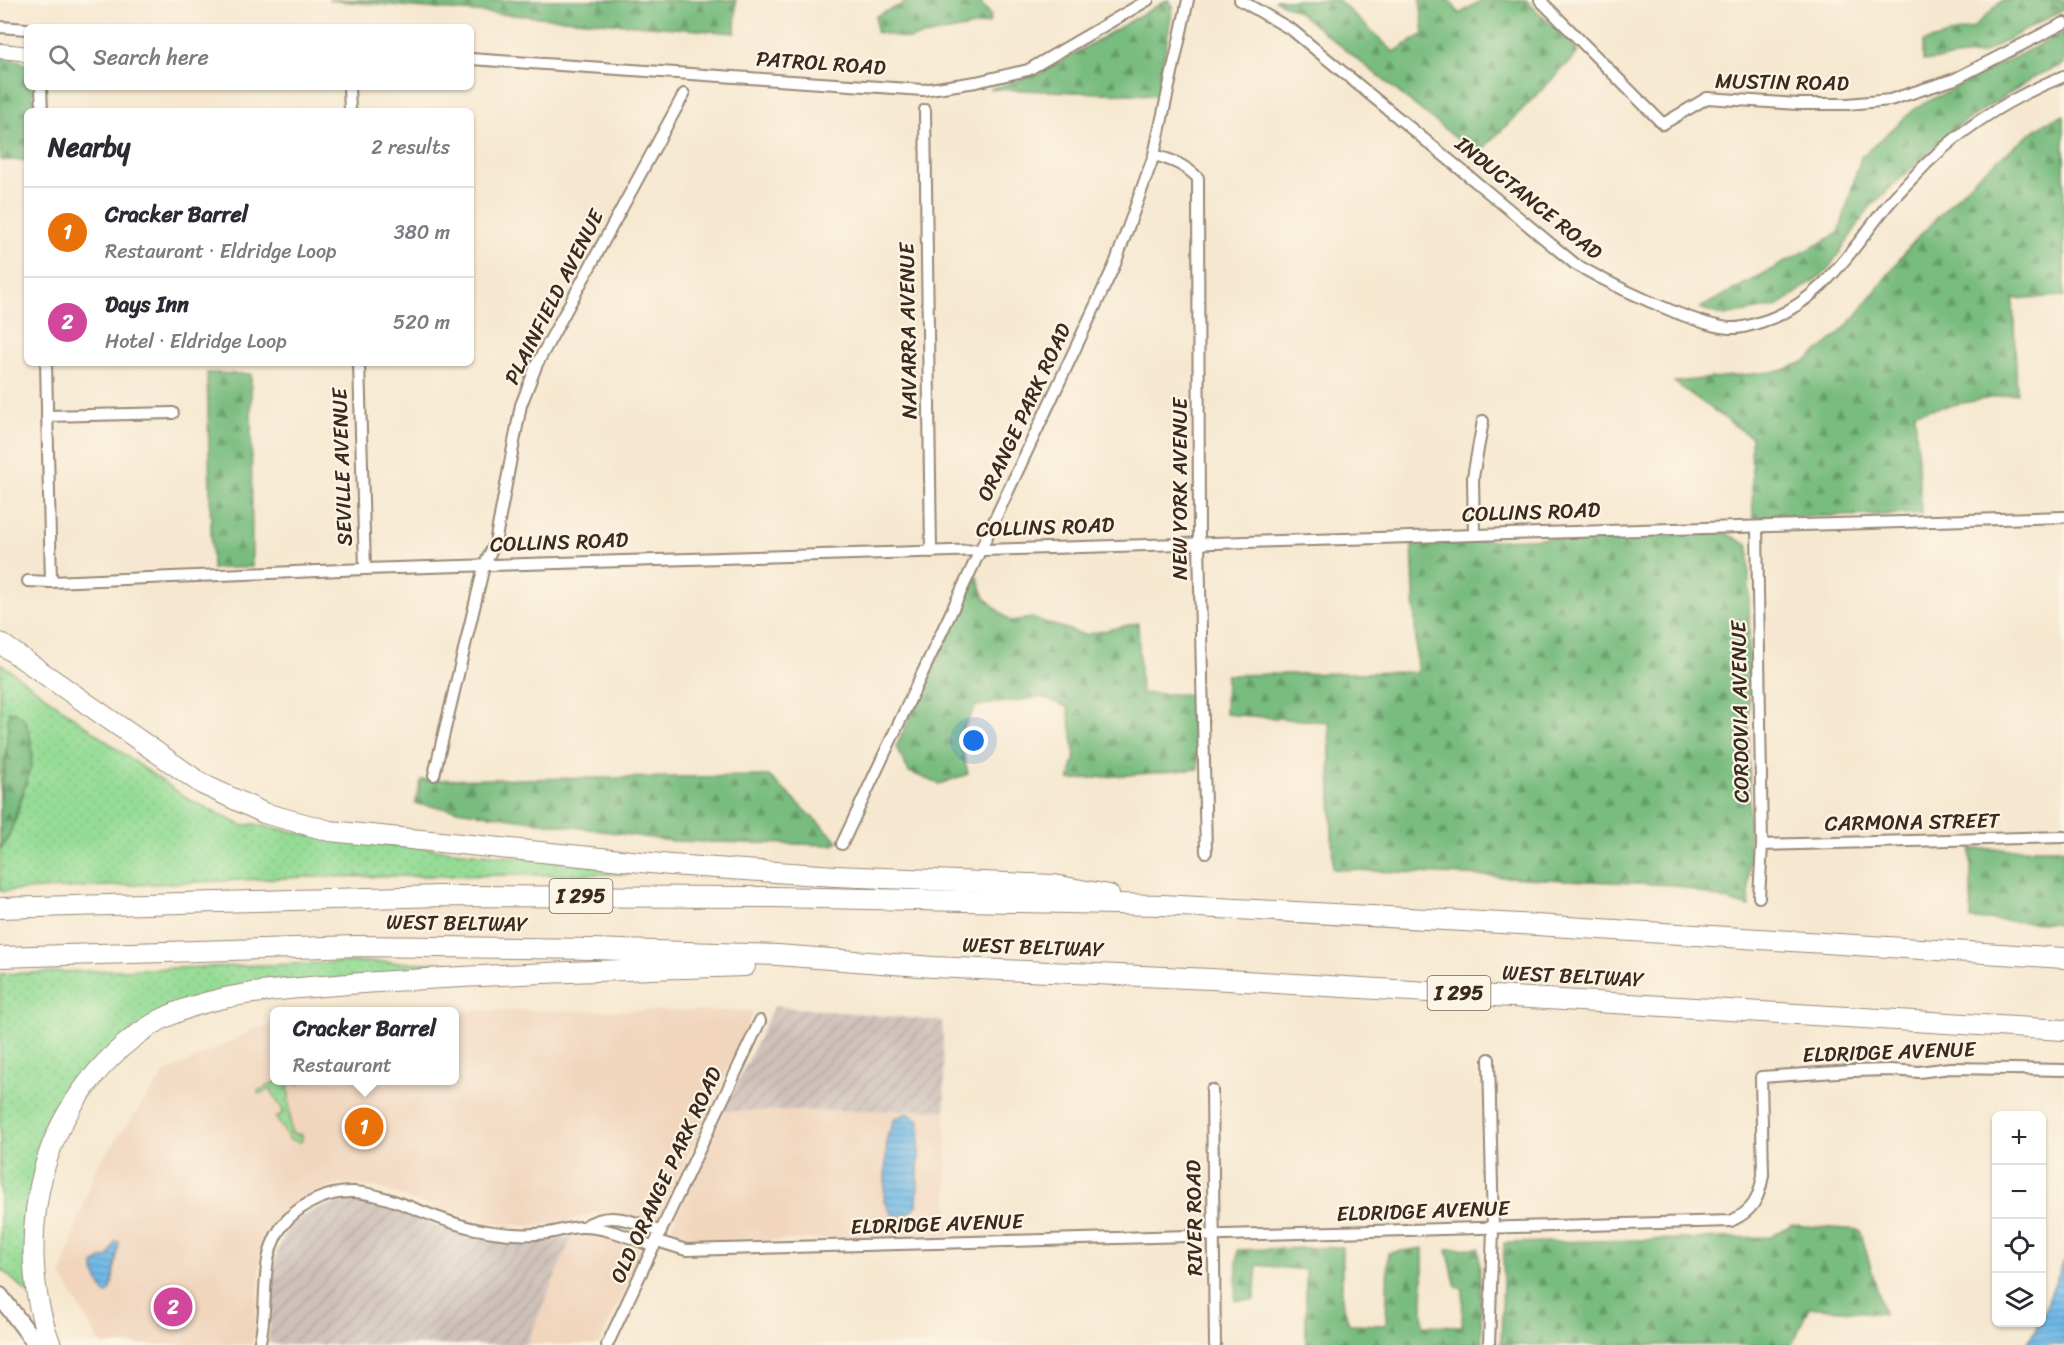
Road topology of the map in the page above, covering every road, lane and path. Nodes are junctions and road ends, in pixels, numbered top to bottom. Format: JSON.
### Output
{"nodes":[{"id":1,"x":1148,"y":0,"type":"edge"},
{"id":2,"x":1188,"y":0,"type":"edge"},
{"id":3,"x":1240,"y":0,"type":"edge"},
{"id":4,"x":1540,"y":0,"type":"edge"},
{"id":5,"x":2064,"y":22,"type":"edge"},
{"id":6,"x":0,"y":27,"type":"edge"},
{"id":7,"x":24,"y":29,"type":"edge"},
{"id":8,"x":0,"y":51,"type":"edge"},
{"id":9,"x":24,"y":54,"type":"edge"},
{"id":10,"x":474,"y":59,"type":"edge"},
{"id":11,"x":2064,"y":76,"type":"edge"},
{"id":12,"x":41,"y":90,"type":"edge"},
{"id":13,"x":349,"y":90,"type":"edge"},
{"id":14,"x":684,"y":94,"type":"dead end"},
{"id":15,"x":42,"y":108,"type":"edge"},
{"id":16,"x":350,"y":108,"type":"edge"},
{"id":17,"x":925,"y":110,"type":"dead end"},
{"id":18,"x":1154,"y":155,"type":"junction"},
{"id":19,"x":46,"y":366,"type":"edge"},
{"id":20,"x":359,"y":366,"type":"edge"},
{"id":21,"x":173,"y":414,"type":"dead end"},
{"id":22,"x":47,"y":416,"type":"junction"},
{"id":23,"x":1483,"y":421,"type":"dead end"},
{"id":24,"x":2064,"y":517,"type":"edge"},
{"id":25,"x":1756,"y":527,"type":"junction"},
{"id":26,"x":1474,"y":535,"type":"junction"},
{"id":27,"x":1199,"y":543,"type":"junction"},
{"id":28,"x":980,"y":550,"type":"junction"},
{"id":29,"x":931,"y":552,"type":"junction"},
{"id":30,"x":484,"y":566,"type":"junction"},
{"id":31,"x":365,"y":569,"type":"junction"},
{"id":32,"x":28,"y":580,"type":"dead end"},
{"id":33,"x":51,"y":582,"type":"junction"},
{"id":34,"x":0,"y":643,"type":"edge"},
{"id":35,"x":434,"y":775,"type":"dead end"},
{"id":36,"x":2064,"y":837,"type":"edge"},
{"id":37,"x":842,"y":844,"type":"dead end"},
{"id":38,"x":1762,"y":845,"type":"junction"},
{"id":39,"x":1206,"y":852,"type":"dead end"},
{"id":40,"x":1759,"y":897,"type":"dead end"},
{"id":41,"x":1162,"y":905,"type":"junction"},
{"id":42,"x":0,"y":908,"type":"edge"},
{"id":43,"x":0,"y":957,"type":"edge"},
{"id":44,"x":2064,"y":958,"type":"edge"},
{"id":45,"x":853,"y":962,"type":"junction"},
{"id":46,"x":760,"y":1021,"type":"dead end"},
{"id":47,"x":2064,"y":1030,"type":"edge"},
{"id":48,"x":1489,"y":1059,"type":"dead end"},
{"id":49,"x":2064,"y":1070,"type":"edge"},
{"id":50,"x":1212,"y":1090,"type":"dead end"},
{"id":51,"x":584,"y":1227,"type":"junction"},
{"id":52,"x":1493,"y":1229,"type":"junction"},
{"id":53,"x":1213,"y":1236,"type":"junction"},
{"id":54,"x":657,"y":1240,"type":"junction"},
{"id":55,"x":0,"y":1296,"type":"edge"},
{"id":56,"x":37,"y":1345,"type":"edge"},
{"id":57,"x":51,"y":1345,"type":"edge"},
{"id":58,"x":259,"y":1345,"type":"edge"},
{"id":59,"x":607,"y":1345,"type":"edge"},
{"id":60,"x":1215,"y":1345,"type":"edge"},
{"id":61,"x":1489,"y":1345,"type":"edge"}],
"edges":[{"from":1,"to":10,"type":"street","name":"PATROL ROAD"},
{"from":2,"to":18,"type":"street","name":"ORANGE PARK ROAD"},
{"from":3,"to":11,"type":"street","name":"INDUCTANCE ROAD"},
{"from":4,"to":5,"type":"street","name":"MUSTIN ROAD"},
{"from":6,"to":7,"type":"street"},
{"from":8,"to":9,"type":"street"},
{"from":12,"to":15,"type":"street"},
{"from":13,"to":16,"type":"street"},
{"from":14,"to":30,"type":"street","name":"PLAINFIELD AVENUE"},
{"from":17,"to":29,"type":"street","name":"NAVARRA AVENUE"},
{"from":18,"to":27,"type":"street","name":"NEW YORK AVENUE"},
{"from":18,"to":28,"type":"street","name":"ORANGE PARK ROAD"},
{"from":19,"to":22,"type":"street"},
{"from":20,"to":31,"type":"street","name":"SEVILLE AVENUE"},
{"from":21,"to":22,"type":"street"},
{"from":22,"to":33,"type":"street"},
{"from":23,"to":26,"type":"street"},
{"from":24,"to":25,"type":"street","name":"COLLINS ROAD"},
{"from":25,"to":26,"type":"street","name":"COLLINS ROAD"},
{"from":25,"to":38,"type":"street","name":"CORDOVIA AVENUE"},
{"from":26,"to":27,"type":"street","name":"COLLINS ROAD"},
{"from":27,"to":28,"type":"street","name":"COLLINS ROAD"},
{"from":27,"to":39,"type":"street","name":"NEW YORK AVENUE"},
{"from":28,"to":29,"type":"street","name":"COLLINS ROAD"},
{"from":28,"to":37,"type":"street","name":"ORANGE PARK ROAD"},
{"from":29,"to":30,"type":"street","name":"COLLINS ROAD"},
{"from":30,"to":31,"type":"street","name":"COLLINS ROAD"},
{"from":30,"to":35,"type":"street","name":"PLAINFIELD AVENUE"},
{"from":31,"to":33,"type":"street","name":"COLLINS ROAD"},
{"from":32,"to":33,"type":"street","name":"COLLINS ROAD"},
{"from":34,"to":41,"type":"highway"},
{"from":36,"to":38,"type":"street","name":"CARMONA STREET"},
{"from":38,"to":40,"type":"street","name":"CORDOVIA AVENUE"},
{"from":41,"to":42,"type":"highway","name":"WEST BELTWAY","number":"I 295"},
{"from":41,"to":44,"type":"highway","name":"WEST BELTWAY","number":"I 295"},
{"from":43,"to":45,"type":"highway","name":"WEST BELTWAY","number":"I 295"},
{"from":45,"to":47,"type":"highway","name":"WEST BELTWAY","number":"I 295"},
{"from":45,"to":57,"type":"highway"},
{"from":46,"to":54,"type":"street","name":"OLD ORANGE PARK ROAD"},
{"from":48,"to":52,"type":"street"},
{"from":49,"to":52,"type":"street","name":"ELDRIDGE AVENUE"},
{"from":50,"to":53,"type":"street","name":"RIVER ROAD"},
{"from":51,"to":54,"type":"street"},
{"from":51,"to":54,"type":"street"},
{"from":51,"to":58,"type":"street"},
{"from":52,"to":53,"type":"street","name":"ELDRIDGE AVENUE"},
{"from":52,"to":61,"type":"street"},
{"from":53,"to":54,"type":"street","name":"ELDRIDGE AVENUE"},
{"from":53,"to":60,"type":"street","name":"RIVER ROAD"},
{"from":54,"to":59,"type":"street","name":"OLD ORANGE PARK ROAD"},
{"from":55,"to":56,"type":"highway"}]}
